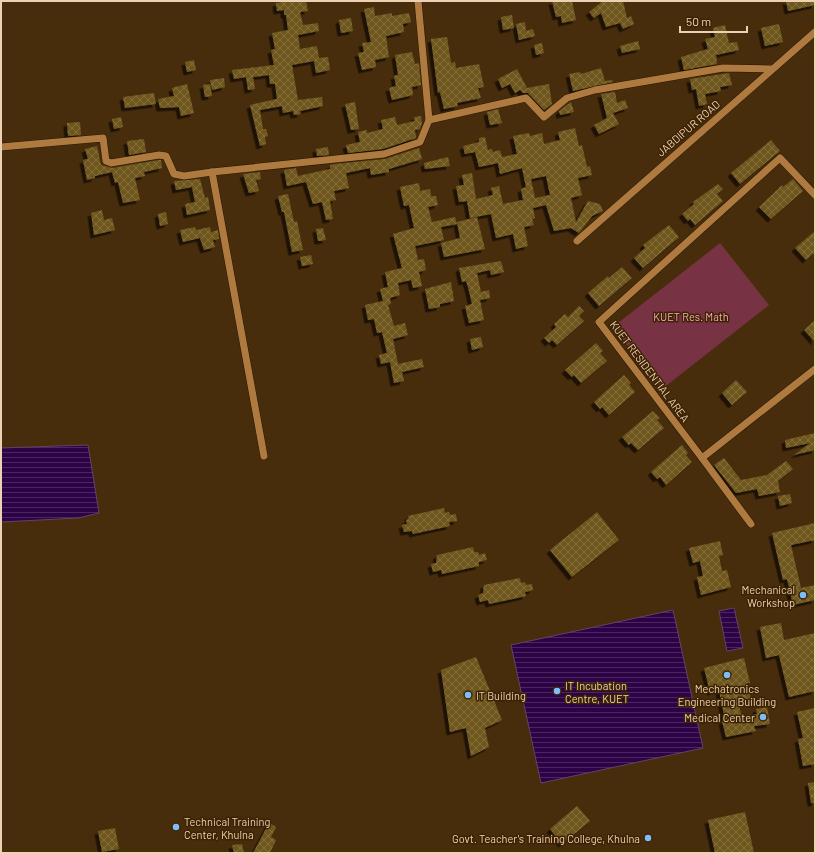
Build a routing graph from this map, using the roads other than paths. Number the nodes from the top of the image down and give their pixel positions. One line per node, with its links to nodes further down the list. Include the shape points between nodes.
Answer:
1 (418, 1): 4 (street)
2 (815, 32): 3 (street, JABDIPUR ROAD)
3 (772, 68): 4 (street, via 723,68 595,90 567,98 544,118 526,98); 8 (street, JABDIPUR ROAD)
4 (429, 120): 6 (street, via 420,142 384,154)
5 (1, 147): 6 (street, via 103,138 106,161 111,163 159,155 166,156 174,174 184,176)
6 (212, 172): 10 (street)
7 (815, 195): 11 (street, KUET RESIDENTIAL AREA, via 780,158 599,322)
8 (577, 240)
9 (815, 369): 11 (street)
10 (264, 456)
11 (702, 458): 12 (street)
12 (751, 524)

